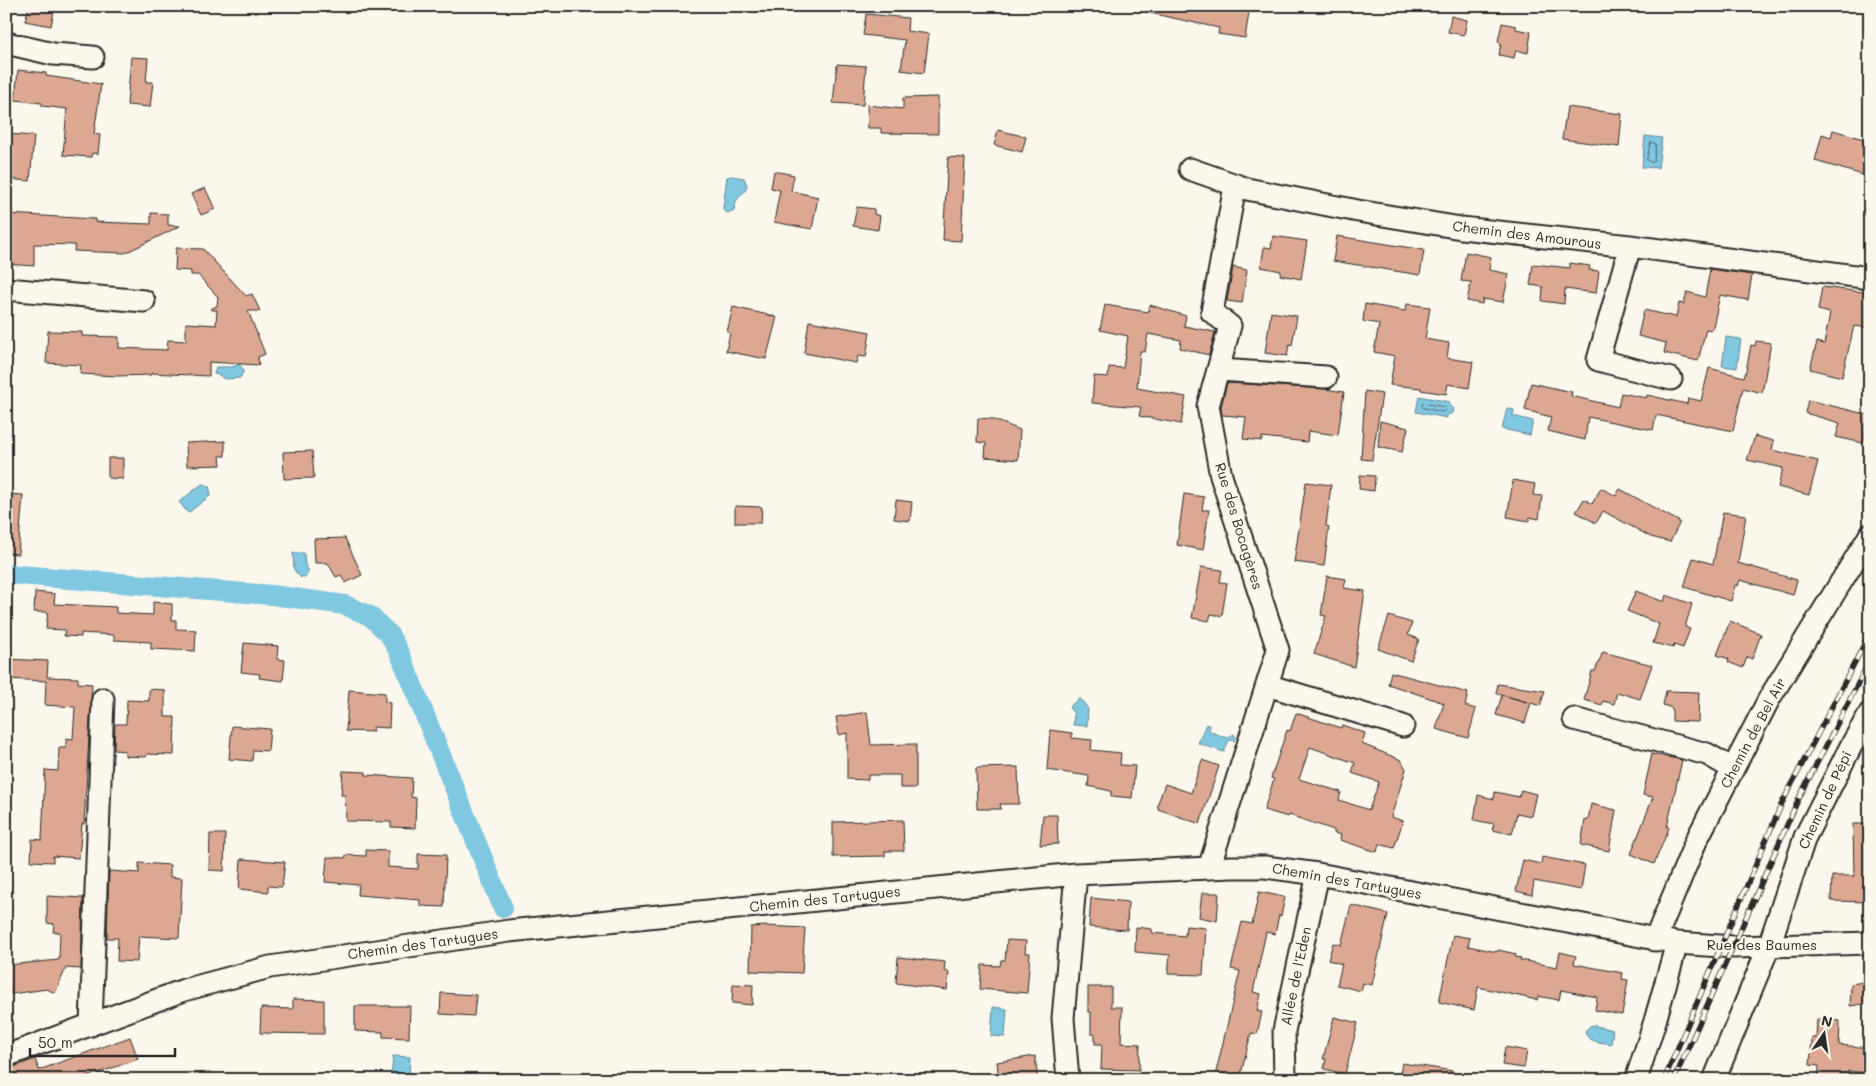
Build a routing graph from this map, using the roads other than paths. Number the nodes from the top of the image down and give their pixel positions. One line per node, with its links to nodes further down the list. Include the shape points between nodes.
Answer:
1 (6, 43): 2 (street, via 53,54)
2 (93, 57)
3 (1190, 169): 4 (street, Chemin des Amourous)
4 (1235, 186): 5 (street, Chemin des Amourous, via 1460,228); 9 (street, Rue des Bocagères, via 1212,312 1230,326)
5 (1630, 246): 6 (street, Chemin des Amourous); 11 (street, via 1598,360)
6 (1870, 278)
7 (6, 290): 8 (street)
8 (144, 301)
9 (1219, 370): 10 (street); 13 (street, Rue des Bocagères, via 1208,406 1221,476 1278,650)
10 (1326, 377)
11 (1671, 379)
12 (1870, 535): 18 (street, Chemin de Bel Air, via 1769,699)
13 (1268, 685): 17 (street); 19 (street, Rue des Bocagères)
14 (103, 699): 26 (street)
15 (1870, 713): 25 (street, Chemin de Pépi, via 1805,837)
16 (1574, 719): 18 (street, via 1707,754)
17 (1403, 726)
18 (1733, 769): 22 (street, Chemin de Bel Air, via 1696,841)
19 (1209, 868): 20 (street, Chemin des Tartugues); 21 (street, Chemin des Tartugues, via 1265,867)
20 (1076, 874): 26 (street, Chemin des Tartugues, via 509,931 280,965 184,990); 28 (street, via 1063,1018)
21 (1318, 874): 22 (street, Chemin des Tartugues); 29 (street, Allée de l'Eden, via 1284,1031)
22 (1655, 940): 23 (street, Rue des Baumes)
23 (1677, 943): 25 (street, Rue des Baumes); 30 (street)
24 (1870, 943): 25 (street, Rue des Baumes)
25 (1769, 946): 31 (street, Chemin de Pépi)
26 (91, 1025): 27 (street, Chemin des Tartugues)
27 (6, 1056)
28 (1068, 1080)
29 (1285, 1080)
30 (1636, 1080)
31 (1714, 1080)

